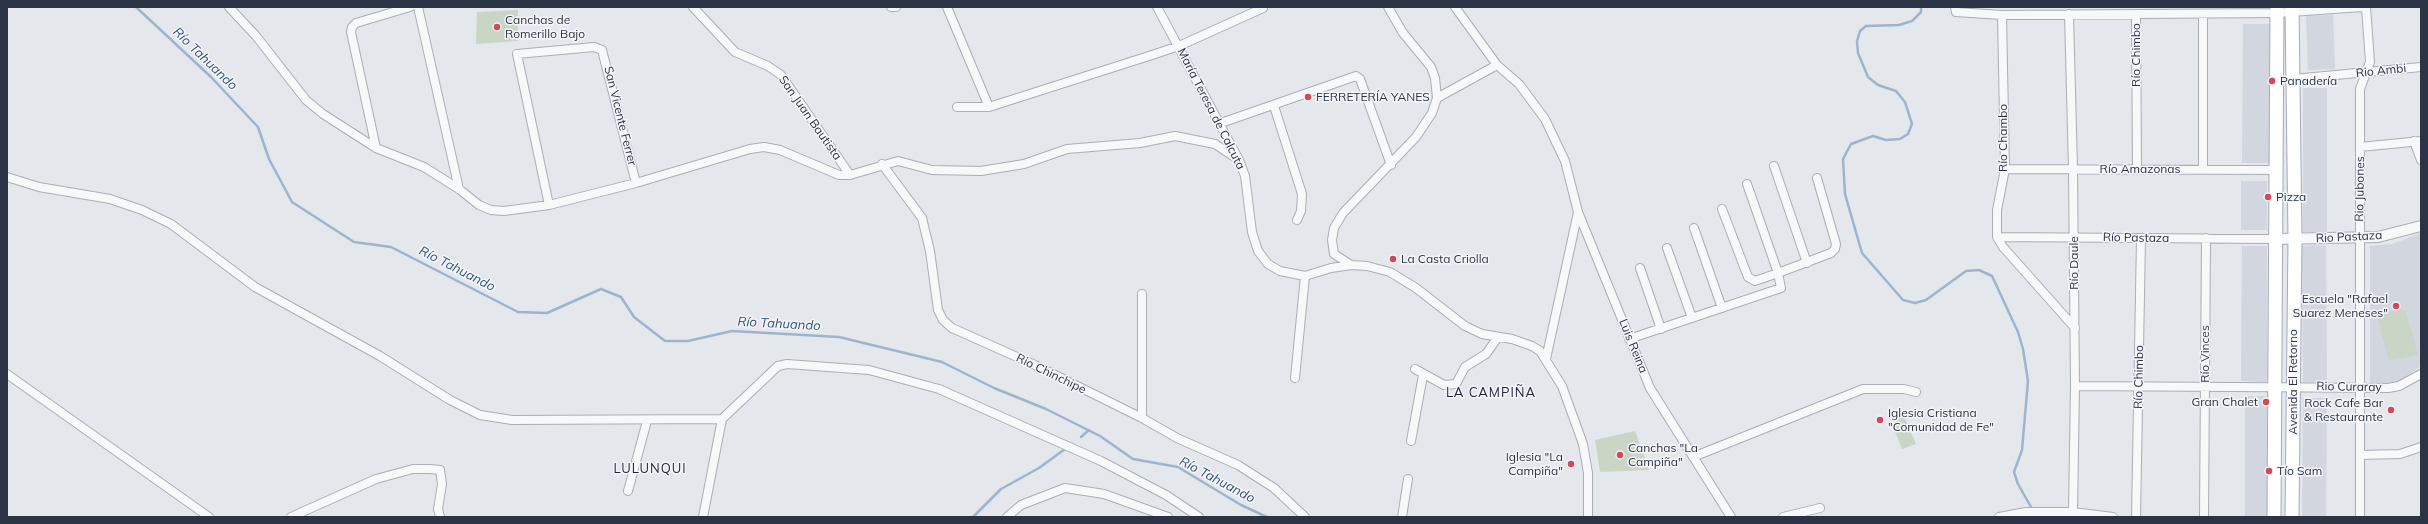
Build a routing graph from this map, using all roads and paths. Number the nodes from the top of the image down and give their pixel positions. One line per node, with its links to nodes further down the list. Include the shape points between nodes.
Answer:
1 (229, 7): 34 (street, via 256,36 306,100)
2 (410, 7): 34 (street, via 356,23 352,27)
3 (418, 7): 50 (street)
4 (693, 7): 45 (street, San Juan Bautista, via 735,52 768,66 781,75)
5 (891, 7): 6 (street)
6 (896, 7)
7 (947, 7): 30 (street)
8 (1157, 7): 22 (street, María Teresa de Calcuta)
9 (1388, 7): 27 (street, via 1403,33 1431,67)
10 (1455, 7): 23 (street, Luis Reina)
11 (2362, 7): 17 (street)
12 (2366, 7): 25 (street, Rio Jubones, via 2370,62)
13 (1263, 8): 22 (street)
14 (1956, 9): 21 (street)
15 (2112, 10): 18 (street); 19 (street)
16 (2277, 10): 17 (street); 20 (street); 44 (main road, Avenida El Retorno)
17 (2292, 10): 26 (main road, Avenida El Retorno)
18 (2069, 14): 21 (street); 41 (street, Río Daule)
19 (2136, 14): 20 (street); 42 (street, Río Chimbo)
20 (2203, 14): 43 (street)
21 (2002, 15): 40 (street, Río Chambo)
22 (1179, 46): 30 (street); 31 (street, María Teresa de Calcuta)
23 (1497, 65): 27 (street); 53 (street, Luis Reina, via 1519,84 1545,119 1565,161)
24 (2421, 67): 25 (street, Rio Ambi)
25 (2366, 74): 26 (street, Rio Ambi); 33 (street, Rio Jubones, via 2360,89)
26 (2293, 79): 63 (main road, Avenida El Retorno)
27 (1437, 98): 38 (street, via 1427,122)
28 (1274, 106): 31 (street); 38 (street, via 1356,76 1360,79); 54 (street, via 1302,194)
29 (957, 107): 30 (street)
30 (989, 107)
31 (1220, 123): 35 (street, María Teresa de Calcuta)
32 (2417, 141): 33 (street); 36 (street)
33 (2360, 147): 59 (street, Rio Jubones)
34 (376, 148): 50 (street, via 424,167)
35 (1239, 160): 37 (street, via 1215,144 1175,136 1140,143 1067,149 1024,164 981,171 932,170 898,161); 69 (street, María Teresa de Calcuta, via 1258,251 1268,264 1280,271)
36 (2421, 160)
37 (882, 164): 45 (street); 90 (street, Rio Chinchipe, via 914,205 927,230 938,310 943,320 952,328 1035,365)
38 (1391, 165): 66 (street, via 1343,213 1334,228 1334,254)
39 (1774, 166): 65 (street)
40 (2005, 169): 41 (street, Río Amazonas); 57 (street, Río Chambo, via 1997,210)
41 (2073, 169): 42 (street, Río Amazonas); 58 (street, Río Daule)
42 (2137, 169): 43 (street, Río Amazonas)
43 (2203, 169): 44 (street, Río Amazonas)
44 (2276, 170): 62 (main road, Avenida El Retorno)
45 (850, 175): 48 (street, via 839,175 780,150 764,147 714,158)
46 (7, 177): 92 (street, via 39,187 110,199 171,224 255,287 480,415 512,420)
47 (1817, 178): 65 (street, via 1836,244 1831,254)
48 (636, 183): 51 (street); 51 (street, San Vicente Ferrer, via 602,50 594,48 517,54)
49 (1747, 184): 68 (street)
50 (460, 189): 51 (street, via 479,205 491,210 504,211)
51 (549, 205)
52 (1722, 209): 68 (street, via 1748,277 1755,281)
53 (1578, 212): 76 (street, Luis Reina); 77 (street)
54 (1298, 220)
55 (2421, 226): 59 (street, Rio Pastaza, via 2378,237)
56 (1694, 228): 71 (street)
57 (1997, 237): 58 (street, Río Pastaza); 73 (street)
58 (2074, 237): 60 (street, Río Pastaza); 73 (street, Río Daule)
59 (2360, 237): 63 (street, Rio Pastaza); 88 (street, Rio Jubones)
60 (2141, 238): 61 (street, Río Pastaza); 84 (street, Río Chimbo)
61 (2206, 238): 62 (street, Río Pastaza); 85 (street, Río Vinces)
62 (2275, 239): 63 (street, Rio Pastaza); 86 (main road, Avenida El Retorno)
63 (2295, 239): 87 (main road, Avenida El Retorno)
64 (1667, 248): 72 (street)
65 (1807, 262): 68 (street)
66 (1351, 265): 69 (street, María Teresa de Calcuta); 75 (street, María Teresa de Calcuta, via 1390,272 1416,288 1465,326 1482,334)
67 (1640, 268): 74 (street)
68 (1778, 273): 71 (street, via 1781,288)
69 (1305, 276): 82 (street)
70 (1142, 294): 90 (street)
71 (1722, 308): 72 (street)
72 (1692, 318): 74 (street)
73 (2075, 328): 83 (street, Río Daule)
74 (1661, 329): 76 (street)
75 (1498, 337): 77 (street, María Teresa de Calcuta, via 1532,346); 81 (street, via 1486,354 1465,367 1456,384 1444,385)
76 (1629, 340): 96 (street, Luis Reina, via 1650,388)
77 (1546, 359): 110 (street, María Teresa de Calcuta, via 1562,386 1583,444 1588,473)
78 (1415, 369): 81 (street)
79 (7, 374): 101 (street)
80 (2421, 374): 88 (street, Rio Curaray, via 2399,386)
81 (1423, 375): 93 (street)
82 (1295, 378)
83 (2075, 386): 84 (street, Rio Curaray); 100 (street, Río Daule)
84 (2139, 386): 85 (street, Rio Curaray); 115 (street, Río Chimbo)
85 (2205, 386): 86 (street, Rio Curaray); 116 (street, Río Vinces)
86 (2273, 386): 87 (street, Rio Curaray); 117 (main road, Avenida El Retorno)
87 (2293, 386): 88 (street, Rio Curaray); 118 (main road, Avenida El Retorno)
88 (2360, 388): 95 (street, Rio Jubones)
89 (1916, 392): 96 (street, via 1904,388 1863,389)
90 (1142, 418): 108 (street, Rio Chinchipe, via 1177,438 1238,465 1274,488)
91 (722, 419): 92 (street); 104 (street); 107 (street, via 778,366 787,364 869,370 939,389 1166,495)
92 (646, 421): 98 (street)
93 (1411, 441)
94 (2421, 447): 95 (street, via 2400,454)
95 (2360, 455): 119 (street, Rio Jubones)
96 (1693, 457): 111 (street, Luis Reina)
97 (1408, 479): 109 (street)
98 (628, 491)
99 (1820, 508): 112 (street)
100 (2073, 512): 113 (street, via 2026,512); 114 (street)
101 (209, 517)
102 (291, 517): 103 (street, via 376,479 413,469 430,469 440,470)
103 (440, 517)
104 (703, 517)
105 (1007, 517): 106 (street, via 1021,505 1065,488 1104,494)
106 (1168, 517)
107 (1199, 517)
108 (1306, 517)
109 (1402, 517)
110 (1588, 517)
111 (1730, 517)
112 (1783, 517)
113 (1999, 517)
114 (2113, 517)
115 (2136, 517)
116 (2204, 517)
117 (2274, 517)
118 (2292, 517)
119 (2360, 517)

